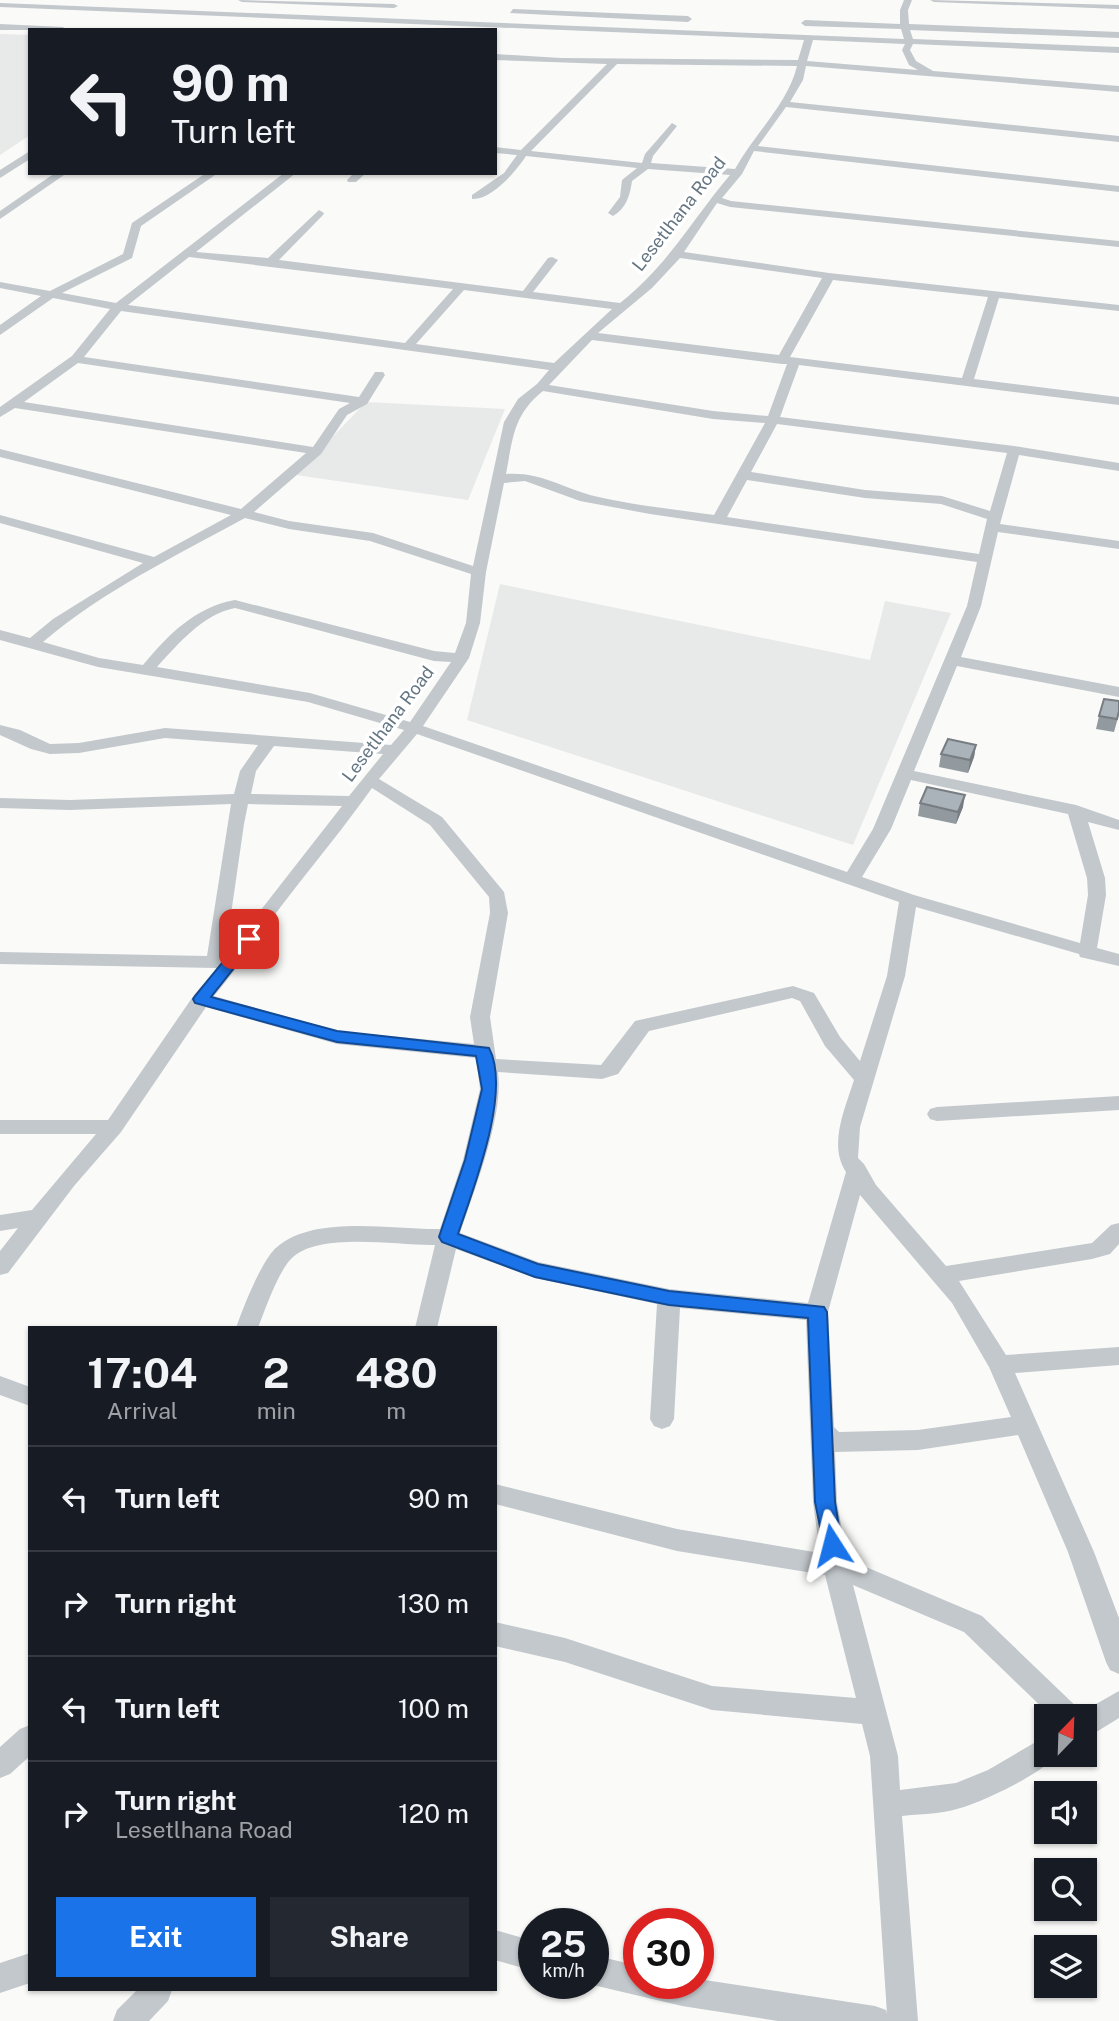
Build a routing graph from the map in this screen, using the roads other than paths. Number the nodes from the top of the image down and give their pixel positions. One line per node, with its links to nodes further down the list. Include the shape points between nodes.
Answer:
1 (242, 0): 5 (street)
2 (908, 0): 17 (street)
3 (934, 0): 8 (street)
4 (15, 3): 6 (street); 11 (street)
5 (309, 3): 7 (street); 12 (street)
6 (0, 5)
7 (394, 6)
8 (1119, 7)
9 (513, 11): 10 (street)
10 (598, 11): 13 (street); 23 (street)
11 (230, 14): 12 (street); 16 (street)
12 (301, 17): 14 (street)
13 (688, 19)
14 (420, 22): 15 (street); 20 (street)
15 (474, 24): 21 (street); 22 (street)
16 (209, 26)
17 (904, 26): 24 (street); 25 (street); 27 (street)
18 (0, 27): 19 (street)
19 (28, 28)
20 (415, 28)
21 (466, 28)
22 (564, 28): 23 (street); 26 (street)
23 (599, 29): 24 (street)
24 (806, 29): 27 (street); 33 (street, Lesetlhana Road)
25 (1119, 35)
26 (544, 37)
27 (910, 41): 29 (street); 34 (street, via 906,50 910,60)
28 (534, 47): 31 (street)
29 (1119, 50)
30 (497, 57): 31 (street)
31 (527, 59): 32 (street)
32 (616, 60): 33 (street); 41 (street)
33 (803, 63): 34 (street); 36 (street, Lesetlhana Road)
34 (934, 75): 35 (street)
35 (1119, 89)
36 (783, 104): 38 (street); 39 (street, Lesetlhana Road)
37 (672, 126): 43 (street, via 648,156)
38 (1119, 139)
39 (751, 148): 44 (street, Lesetlhana Road); 49 (street)
40 (497, 150): 41 (street)
41 (523, 153): 43 (street); 50 (street, via 509,175)
42 (28, 155): 45 (street)
43 (646, 166): 44 (street); 53 (street, via 627,180 625,197)
44 (738, 172): 51 (street, Lesetlhana Road)
45 (0, 175)
46 (59, 175): 54 (street)
47 (210, 175): 63 (street, via 136,225 128,256)
48 (288, 175): 56 (street)
49 (1119, 189)
50 (476, 197)
51 (715, 199): 55 (street); 57 (street, Lesetlhana Road)
52 (319, 213): 59 (street)
53 (612, 213)
54 (0, 216)
55 (1119, 244)
56 (187, 254): 59 (street); 66 (street)
57 (677, 254): 60 (street); 67 (street, Lesetlhana Road)
58 (552, 260): 64 (street)
59 (271, 262): 62 (street)
60 (829, 276): 65 (street); 73 (street)
61 (0, 285): 63 (street)
62 (462, 286): 64 (street); 71 (street)
63 (51, 294): 66 (street); 69 (street)
64 (526, 294): 67 (street)
65 (994, 295): 68 (street); 76 (street)
66 (118, 307): 71 (street); 72 (street)
67 (623, 307): 70 (street, Lesetlhana Road)
68 (1119, 308)
69 (0, 331)
70 (591, 336): 73 (street); 74 (street, Lesetlhana Road)
71 (409, 345): 74 (street)
72 (76, 359): 78 (street); 80 (street)
73 (788, 361): 76 (street); 82 (street)
74 (557, 367): 77 (street, Lesetlhana Road)
75 (379, 375): 78 (street)
76 (967, 382): 79 (street)
77 (541, 387): 82 (street); 88 (street, Lesetlhana Road, via 522,402 510,422)
78 (363, 401): 84 (street, via 343,412)
79 (1119, 401)
80 (13, 404): 81 (street); 84 (street)
81 (0, 413)
82 (773, 420): 83 (street); 87 (street)
83 (1014, 450): 86 (street); 92 (street)
84 (316, 451): 89 (street)
85 (0, 453): 89 (street)
86 (1119, 467)
87 (743, 475): 91 (street); 92 (street, via 865,494 942,500)
88 (498, 479): 91 (street, via 525,477 584,498); 96 (street, Lesetlhana Road)
89 (245, 513): 95 (street); 96 (street, via 373,537)
90 (0, 519): 95 (street)
91 (719, 519): 94 (street)
92 (993, 522): 93 (street); 94 (street)
93 (1119, 545)
94 (985, 559): 100 (street, via 974,606)
95 (157, 562): 98 (street, via 84,604)
96 (479, 572): 99 (street, Lesetlhana Road, via 473,623)
97 (0, 635): 98 (street)
98 (31, 645): 101 (street)
99 (460, 658): 101 (street, via 434,656 235,604 220,606 195,624 168,645); 103 (street, Lesetlhana Road)
100 (952, 660): 102 (street); 107 (street)
101 (146, 671): 103 (street, via 310,698)
102 (1119, 692)
103 (414, 728): 106 (street, Lesetlhana Road); 114 (street)
104 (1, 734): 105 (street, via 22,735 46,749 165,733)
105 (269, 741): 106 (street); 109 (street, via 248,771)
106 (393, 750): 108 (street, Lesetlhana Road)
107 (905, 774): 112 (street); 114 (street, via 882,829)
108 (369, 780): 110 (street, Lesetlhana Road); 121 (street, via 436,821 498,897 481,1017)
109 (242, 799): 110 (street); 111 (street); 119 (street, via 235,824)
110 (354, 802): 119 (street, Lesetlhana Road)
111 (0, 803)
112 (1076, 810): 113 (street); 116 (street, via 1096,878)
113 (1119, 825)
114 (852, 878): 115 (street)
115 (908, 899): 116 (street); 122 (street, via 896,976)
116 (1087, 953): 118 (street)
117 (0, 958): 119 (street)
118 (1119, 960)
119 (224, 962): 120 (street, Lesetlhana Road)
120 (201, 999): 121 (street, via 337,1037); 126 (street, Lesetlhana Road)
121 (485, 1058): 122 (street, via 602,1072 611,1069 642,1026 793,992 807,997 832,1041); 131 (street, via 490,1089 474,1160)
122 (865, 1080): 127 (street, via 850,1127 848,1159)
123 (1119, 1103): 124 (street)
124 (937, 1114)
125 (0, 1127): 126 (street)
126 (114, 1127): 128 (street, Lesetlhana Road)
127 (857, 1169): 133 (street, via 868,1190); 135 (street)
128 (40, 1217): 129 (street); 132 (street, Lesetlhana Road)
129 (0, 1223)
130 (1119, 1231): 133 (street, via 1102,1248 1092,1251)
131 (448, 1237): 134 (street, via 535,1270); 136 (street, via 369,1233 309,1239 283,1253); 137 (street)
132 (0, 1267)
133 (943, 1275): 139 (street)
134 (669, 1298): 135 (street); 142 (street)
135 (817, 1312): 144 (street)
136 (248, 1326)
137 (426, 1326)
138 (1119, 1356): 139 (street)
139 (1000, 1365): 143 (street)
140 (0, 1385): 141 (street)
141 (28, 1396)
142 (662, 1419)
143 (1026, 1424): 144 (street, via 918,1440 834,1442); 148 (street, via 1085,1563)
144 (822, 1431): 146 (street, via 825,1502)
145 (497, 1495): 146 (street, via 677,1540)
146 (835, 1566): 150 (street, via 973,1624); 151 (street)
147 (497, 1634): 151 (street, via 565,1650 712,1698)
148 (1119, 1662)
149 (1119, 1703): 152 (street)
150 (1057, 1704)
151 (872, 1712): 156 (street, via 884,1756)
152 (1097, 1718)
153 (28, 1740): 155 (street)
154 (1034, 1756): 156 (street, via 998,1779 957,1796)
155 (0, 1765)
156 (887, 1805): 165 (street)
157 (497, 1946): 158 (street)
158 (518, 1951)
159 (28, 1969): 160 (street)
160 (0, 1978)
161 (157, 1991): 163 (street)
162 (714, 1996): 164 (street)
163 (128, 2021)
164 (875, 2021)
165 (903, 2021)

